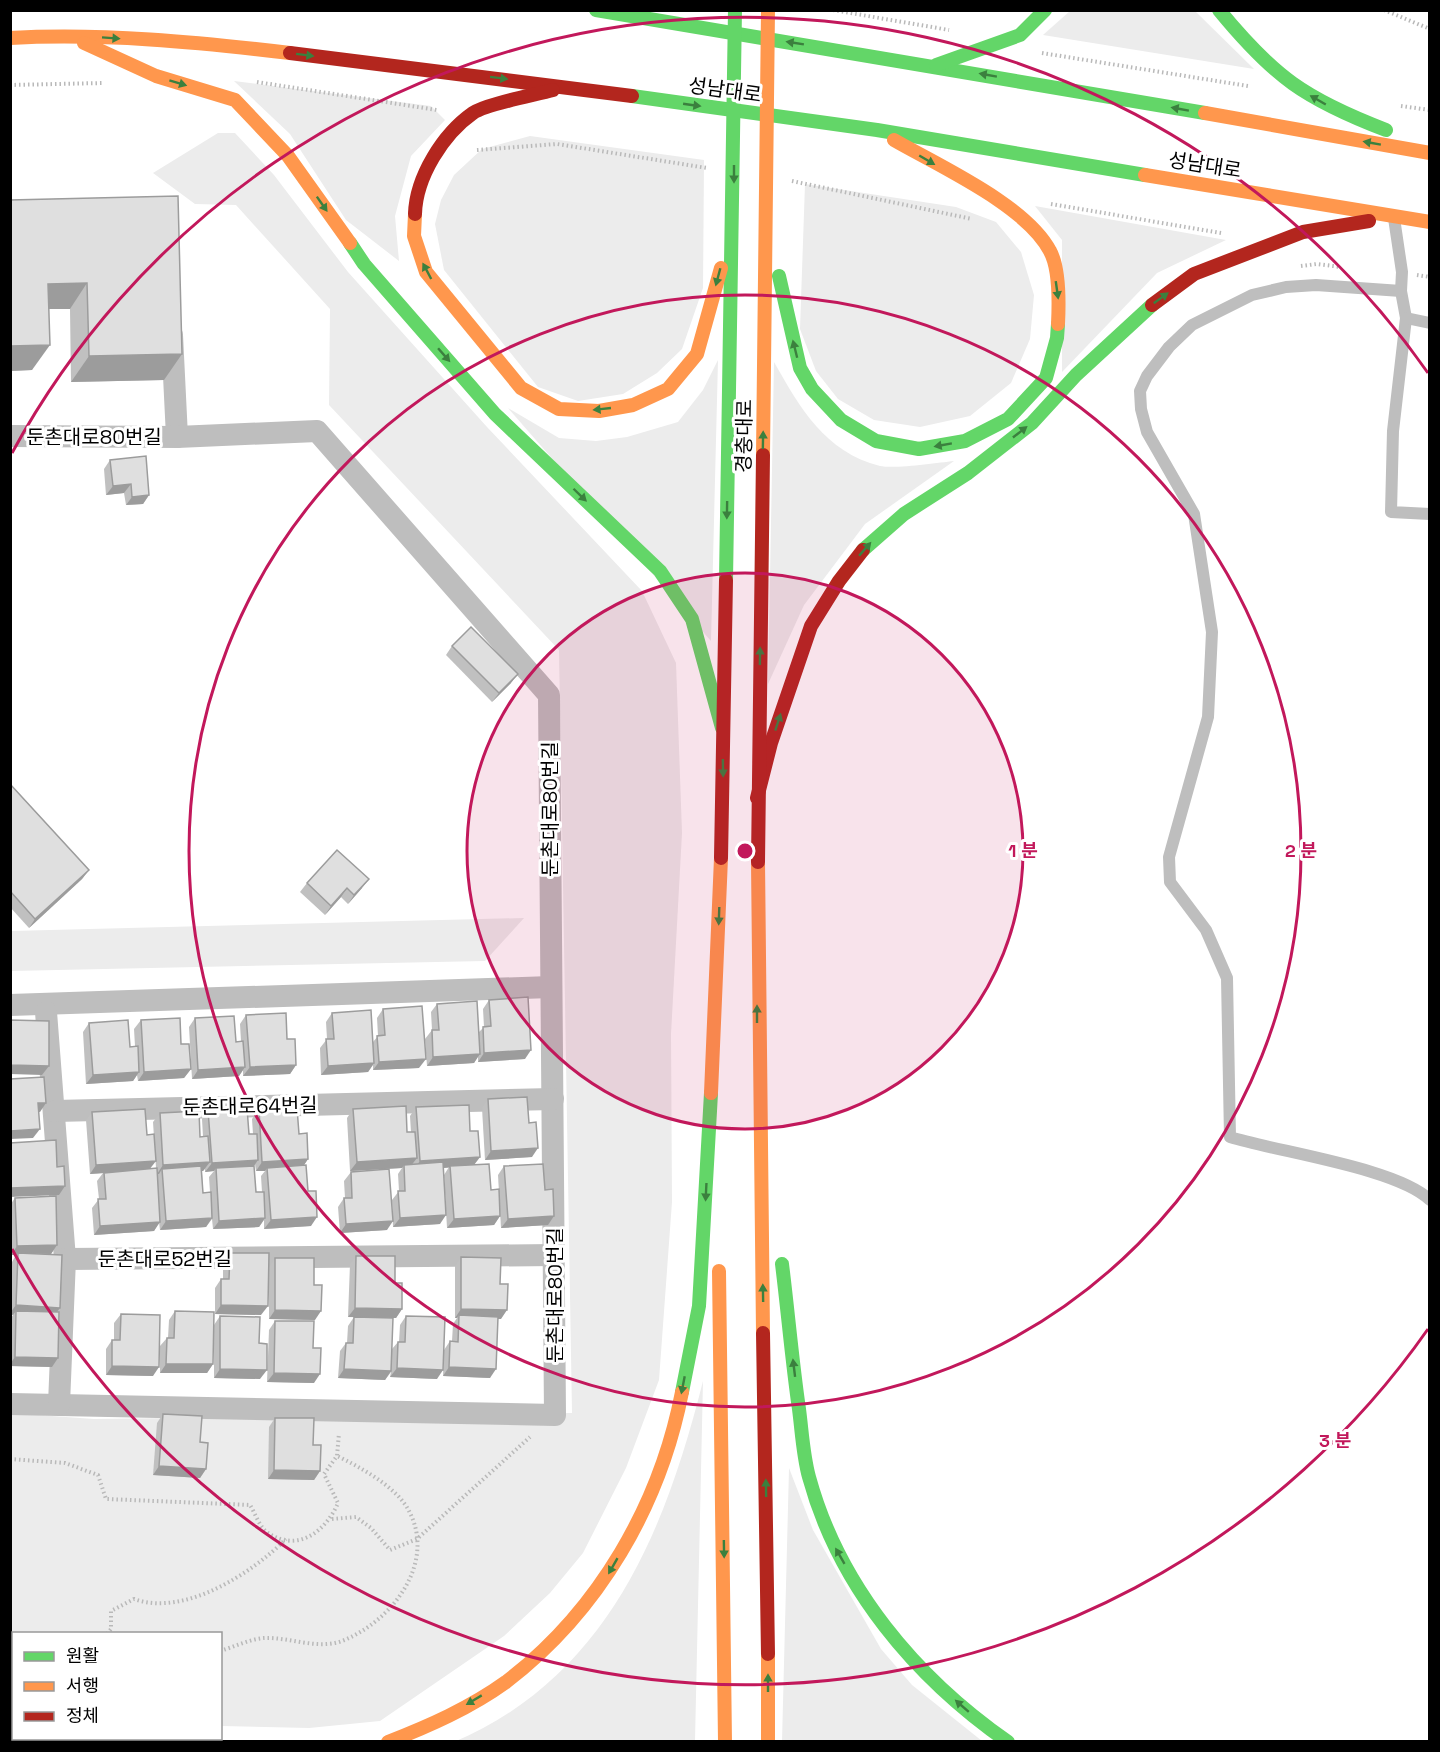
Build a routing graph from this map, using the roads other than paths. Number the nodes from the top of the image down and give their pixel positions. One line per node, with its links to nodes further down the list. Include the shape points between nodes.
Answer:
1 (596, 10): 8 (main road, one-way to 1)
2 (735, 10): 15 (main road, 경충대로, one-way to 15)
3 (768, 10): 13 (main road, 경충대로)
4 (1045, 10): 8 (main road, via 1020,35)
5 (1219, 10): 11 (main road, one-way to 5, via 1341,113 1293,86 1244,40)
6 (66, 35): 7 (main road, 성남대로); 9 (main road, 성남대로, one-way to 9, via 225,45); 24 (main road, one-way to 24, via 156,76 235,100 280,148 364,264 495,414 660,571 692,619)
7 (10, 38)
8 (936, 66): 12 (main road, one-way to 8)
9 (564, 86): 10 (main road, 성남대로, one-way to 10); 15 (main road, one-way to 9, via 697,354 668,389 633,405 598,411 559,409 521,388 426,273 414,236 415,203 423,173 440,147 474,112)
10 (876, 130): 13 (main road, one-way to 13, via 1027,221 1051,252 1059,296 1057,338 1046,378 1008,419 965,441 919,449 876,441 841,420 812,389 800,368); 14 (main road, 성남대로)
11 (1430, 147)
12 (1430, 153)
13 (767, 216): 25 (main road, 경충대로, one-way to 13)
14 (1394, 216): 16 (main road, 성남대로); 17 (lane); 25 (main road, one-way to 14, via 771,743 811,626 867,545 1032,423 1076,375 1149,307 1194,274 1303,232)
15 (734, 220): 24 (main road, 경충대로, one-way to 24)
16 (1430, 222)
17 (1401, 291): 18 (lane); 33 (lane, via 1316,285 1252,295 1192,325 1169,347 1140,391 1147,432 1194,514 1212,632 1208,717 1169,857 1170,882 1206,930 1227,978 1230,1137 1394,1178)
18 (1406, 318): 20 (lane); 23 (lane, via 1393,431 1391,512)
19 (171, 319): 22 (street, 둔촌대로80번길)
20 (1430, 323)
21 (10, 436): 22 (street, 둔촌대로80번길)
22 (177, 437): 26 (street, 둔촌대로80번길, via 317,431 549,695)
23 (1430, 514)
24 (722, 728): 29 (main road, 경충대로, one-way to 29)
25 (758, 798): 30 (main road, 경충대로, one-way to 25)
26 (551, 987): 28 (street); 31 (street, 둔촌대로80번길)
27 (10, 1005): 28 (street)
28 (45, 1005): 32 (street)
29 (716, 1029): 34 (main road); 42 (main road, one-way to 42, via 699,1306 677,1418 646,1508 607,1576 556,1637 505,1682 438,1722)
30 (757, 1050): 35 (main road); 44 (main road, one-way to 30, via 765,1342)
31 (552, 1099): 32 (street, 둔촌대로64번길); 37 (street, 둔촌대로80번길)
32 (55, 1111): 39 (street)
33 (1430, 1200)
34 (718, 1209)
35 (776, 1211)
36 (780, 1246): 45 (main road, one-way to 36, via 923,1672 878,1617 836,1551 809,1477)
37 (555, 1255): 39 (street, 둔촌대로52번길); 41 (street, 둔촌대로80번길, via 555,1415)
38 (719, 1257): 43 (main road, one-way to 43)
39 (65, 1259): 41 (street)
40 (10, 1404): 41 (street)
41 (59, 1404)
42 (388, 1742)
43 (725, 1742)
44 (768, 1742)
45 (1008, 1742)

